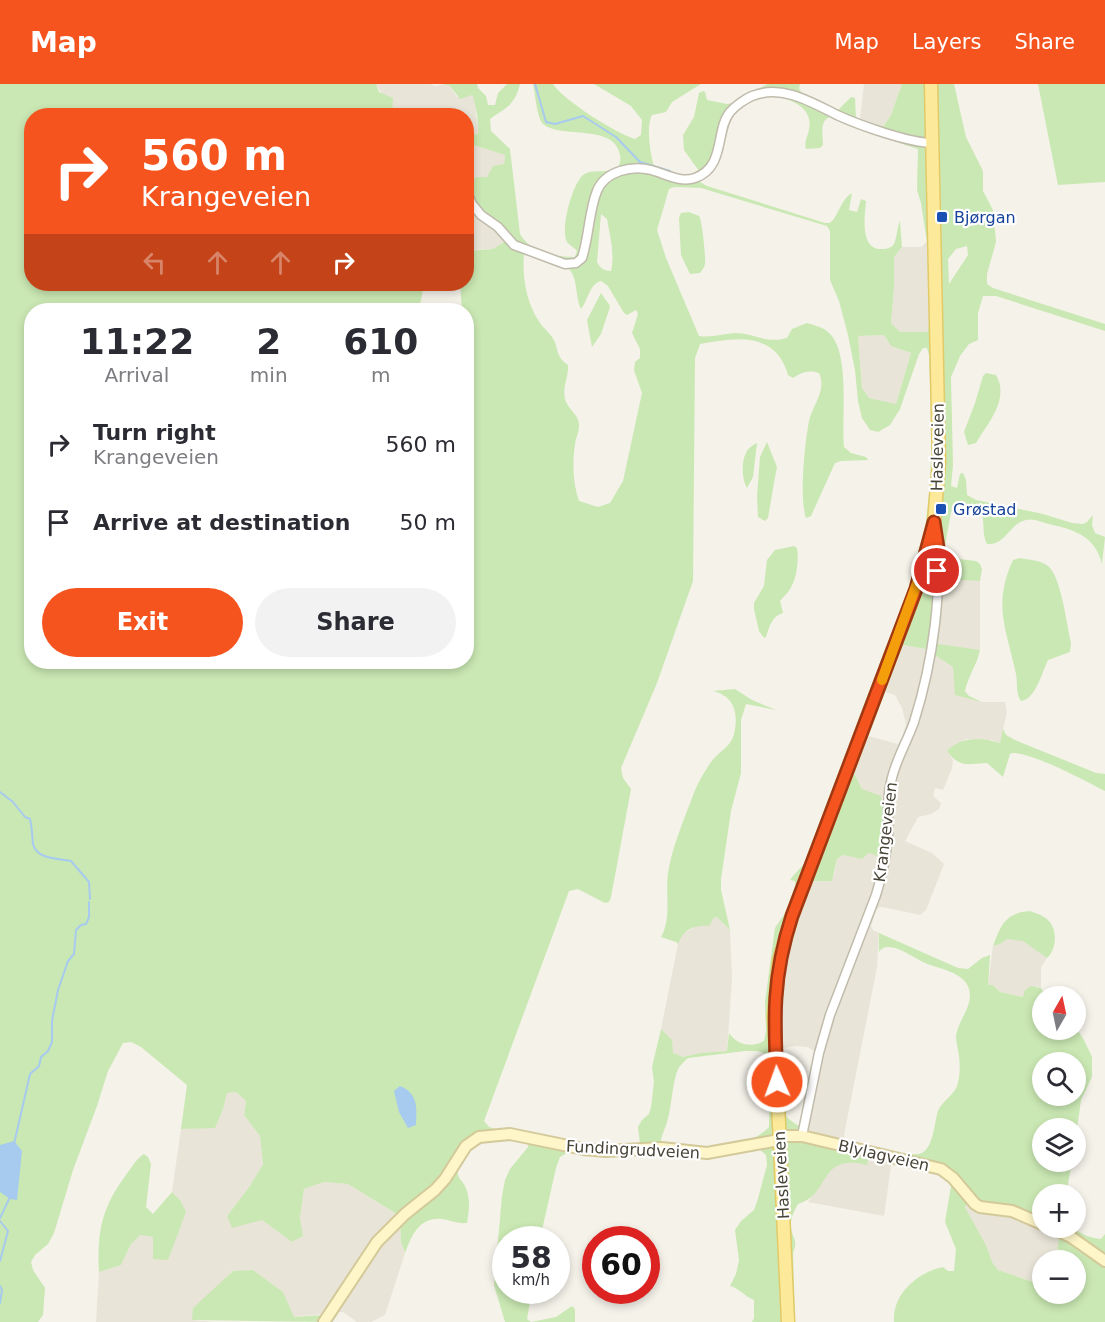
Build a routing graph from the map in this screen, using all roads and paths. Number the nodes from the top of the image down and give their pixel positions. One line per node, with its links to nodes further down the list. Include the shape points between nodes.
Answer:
1 (931, 84): 2 (main road, Hasleveien)
2 (933, 143): 3 (street, via 909,140 850,120 797,95 767,91 753,95 730,112 717,155 698,177 682,179 632,169 621,170 606,179 596,193 580,261 566,264 514,245); 4 (main road, Hasleveien, via 939,428)
3 (474, 206)
4 (934, 522): 5 (street, Krangeveien, via 938,548 937,602 924,682 891,780 881,877 830,1015); 6 (main road, Hasleveien, via 916,589 782,948 774,1015)
5 (802, 1136): 6 (street, Blylagveien); 7 (street, Blylagveien, via 940,1169 980,1207 1012,1210)
6 (779, 1138): 10 (street, Fundingrudveien, via 707,1153 661,1148 583,1149 510,1134 479,1137 466,1146 435,1190 377,1242); 11 (main road, Hasleveien)
7 (1032, 1219)
8 (1073, 1238): 9 (street)
9 (1105, 1261)
10 (324, 1322)
11 (788, 1322)

